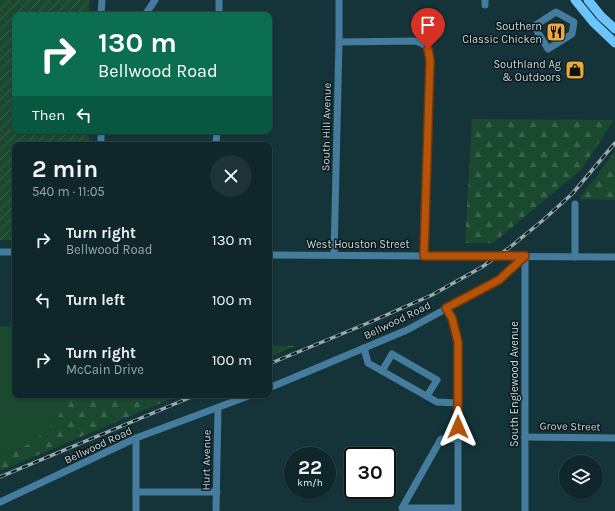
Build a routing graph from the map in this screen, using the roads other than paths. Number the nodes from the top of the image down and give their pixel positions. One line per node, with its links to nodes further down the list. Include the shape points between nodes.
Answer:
1 (102, 0): 7 (street)
2 (156, 0): 8 (street)
3 (219, 0): 9 (street)
4 (338, 0): 12 (street, South Hill Avenue)
5 (575, 0): 13 (main road)
6 (588, 0): 11 (main road)
7 (102, 12)
8 (147, 12)
9 (219, 12)
10 (574, 22): 10 (street, via 556,12 534,26 548,49 572,34)
11 (615, 29)
12 (339, 42): 18 (street, South Hill Avenue); 19 (street, via 415,41 424,44 428,49 430,60)
13 (615, 43)
14 (575, 204): 21 (street)
15 (0, 252): 16 (street)
16 (12, 252)
17 (272, 255): 18 (street, West Houston Street)
18 (334, 255): 19 (street, West Houston Street)
19 (424, 256): 20 (street, West Houston Street)
20 (525, 256): 21 (street, West Houston Street); 23 (street, Bellwood Road, via 499,280); 31 (street, South Englewood Avenue)
21 (574, 257): 22 (street, West Houston Street)
22 (615, 257)
23 (446, 308): 24 (street, Bellwood Road, via 407,330); 29 (street, via 452,318 458,342)
24 (364, 348): 25 (street, via 368,363); 26 (street, Bellwood Road)
25 (382, 371): 27 (street); 27 (street, via 392,354 437,380)
26 (272, 387)
27 (427, 396): 29 (street, via 437,402)
28 (243, 398): 30 (street, Bellwood Road)
29 (458, 403): 34 (street)
30 (218, 408): 32 (street, Bellwood Road); 36 (street, Hurt Avenue)
31 (525, 437): 33 (street, Grove Street); 41 (street, South Englewood Avenue)
32 (136, 438): 35 (street); 37 (street, Bellwood Road)
33 (615, 438)
34 (458, 439): 38 (street); 38 (street, via 441,439 402,508)
35 (136, 492): 36 (street); 39 (street)
36 (217, 492): 40 (street, Hurt Avenue)
37 (0, 502)
38 (458, 510)
39 (136, 511)
40 (216, 511)
41 (524, 511)

